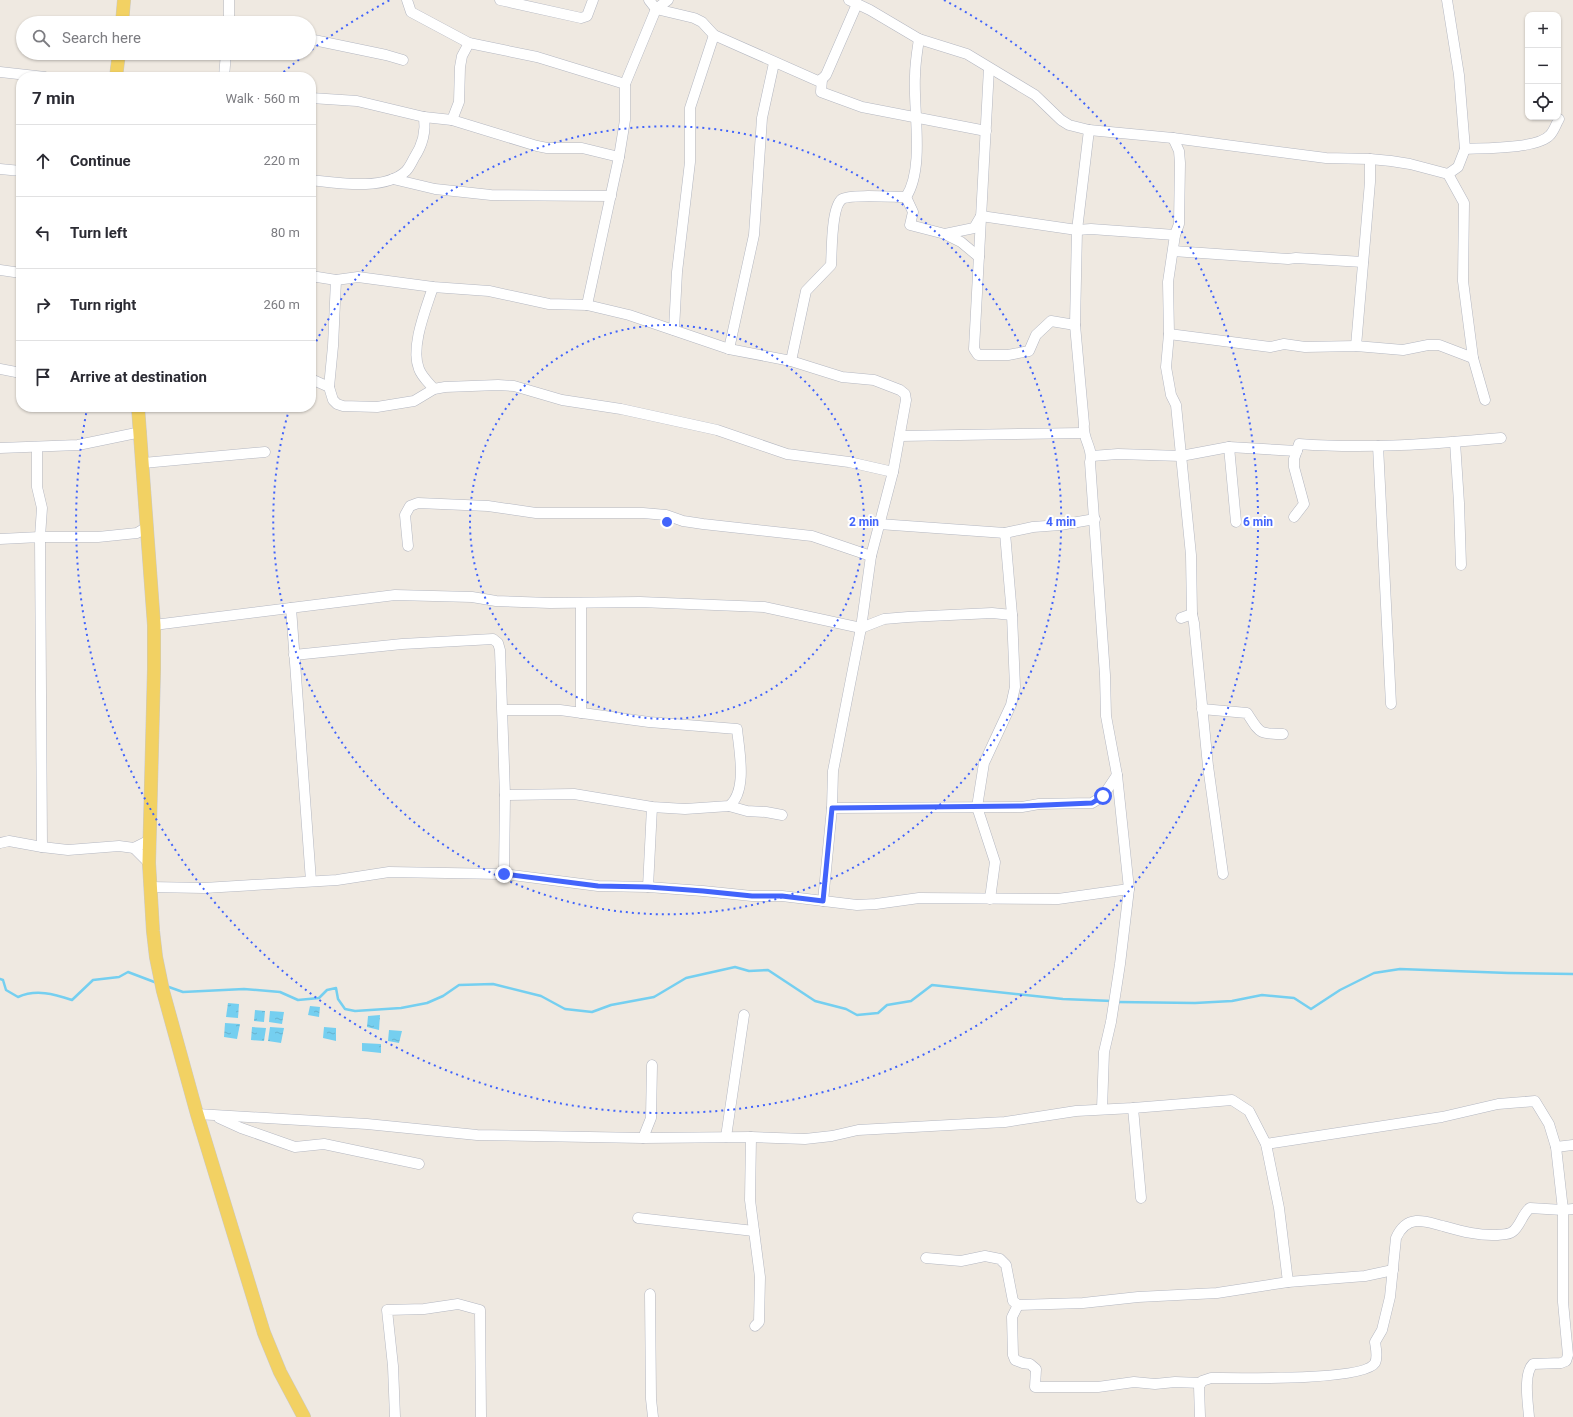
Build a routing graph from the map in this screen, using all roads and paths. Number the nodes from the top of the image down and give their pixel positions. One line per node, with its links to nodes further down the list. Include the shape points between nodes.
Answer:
1 (124, 0): 11 (main road)
2 (229, 0): 12 (street)
3 (407, 0): 16 (street, via 411,12)
4 (500, 0): 5 (street, via 581,18 587,16)
5 (593, 0)
6 (649, 0): 10 (street)
7 (668, 0): 10 (street)
8 (1447, 0): 36 (street, via 1459,75)
9 (853, 2): 14 (street); 26 (street, via 826,75)
10 (656, 8): 13 (street, via 694,18 702,22); 27 (street)
11 (123, 16)
12 (229, 16)
13 (714, 35): 20 (street); 60 (street, via 690,108 690,162 677,272)
14 (919, 39): 21 (street, via 967,54); 30 (street, via 915,76)
15 (316, 40): 19 (street)
16 (469, 43): 27 (street, via 537,57); 31 (street, via 462,56 458,102)
17 (118, 60): 23 (main road)
18 (225, 60): 24 (street)
19 (403, 60)
20 (774, 63): 26 (street, via 818,81); 63 (street, via 762,118 754,235)
21 (989, 68): 33 (street, via 1035,95 1069,125); 34 (street)
22 (0, 72): 25 (street)
23 (117, 72)
24 (224, 72)
25 (16, 74)
26 (822, 79): 30 (street, via 821,92 862,107)
27 (625, 84): 37 (street, via 625,120)
28 (316, 98): 29 (street, via 357,101)
29 (424, 117): 31 (street); 42 (street, via 426,128 418,152 406,171)
30 (917, 117): 34 (street); 45 (street, via 916,161)
31 (452, 120): 37 (street, via 537,146 582,148)
32 (1558, 120): 36 (street, via 1550,136 1536,143)
33 (1090, 130): 35 (street); 47 (street)
34 (986, 131): 46 (street)
35 (1173, 138): 38 (street, via 1326,158); 49 (street, via 1180,162 1179,224)
36 (1465, 149): 41 (street, via 1458,167)
37 (619, 156): 44 (street)
38 (1370, 159): 41 (street, via 1410,164); 52 (street)
39 (0, 169): 40 (street)
40 (16, 171)
41 (1448, 174): 64 (street, via 1464,203 1463,281)
42 (393, 179): 43 (street, via 376,184); 44 (street, via 435,189 491,195)
43 (316, 180)
44 (611, 196): 58 (street)
45 (906, 197): 48 (street, via 913,212 910,225); 65 (street, via 852,196 838,203 831,265 806,291)
46 (981, 216): 47 (street); 48 (street, via 974,228); 51 (street)
47 (1077, 230): 49 (street); 59 (street)
48 (945, 234): 51 (street, via 961,242)
49 (1176, 235): 50 (street)
50 (1173, 251): 52 (street); 61 (street, via 1168,282)
51 (979, 257): 59 (street, via 974,348 978,354 1008,355 1029,352 1036,336 1051,321)
52 (1364, 262): 62 (street)
53 (0, 270): 54 (street)
54 (16, 272)
55 (316, 277): 56 (street)
56 (336, 280): 57 (street, via 358,277); 69 (street)
57 (433, 287): 58 (street, via 489,290 549,304); 70 (street, via 416,346 418,368)
58 (587, 305): 60 (street)
59 (1075, 326): 74 (street)
60 (674, 330): 63 (street)
61 (1169, 334): 62 (street, via 1270,347 1284,344 1305,347); 85 (street, via 1166,367 1171,395 1176,404)
62 (1356, 346): 64 (street, via 1403,350 1439,345)
63 (730, 349): 65 (street)
64 (1473, 358): 71 (street)
65 (791, 361): 75 (street, via 842,378 874,380 900,390 905,394 906,400)
66 (0, 368): 67 (street)
67 (16, 372)
68 (316, 381): 69 (street)
69 (329, 387): 70 (street, via 337,404 378,407 414,401)
70 (434, 389): 87 (street, via 514,386 562,400 621,409 717,430 787,454 849,462)
71 (1485, 400)
72 (139, 412): 73 (main road)
73 (141, 432): 79 (street, via 78,445); 86 (main road)
74 (1083, 433): 75 (street); 84 (street)
75 (900, 436): 87 (street)
76 (1501, 438): 77 (street)
77 (1455, 442): 78 (street); 98 (street, via 1460,503)
78 (1378, 446): 82 (street, via 1300,444); 107 (street)
79 (37, 447): 81 (street); 94 (street, via 37,487 42,508)
80 (1229, 447): 82 (street); 85 (street); 90 (street)
81 (0, 448)
82 (1297, 451): 88 (street, via 1294,467 1304,504)
83 (265, 452): 86 (street)
84 (1092, 456): 85 (street); 89 (street, via 1090,462)
85 (1181, 456): 101 (street, via 1191,555)
86 (143, 464): 92 (main road)
87 (893, 472): 91 (street)
88 (1294, 517)
89 (1095, 519): 93 (street); 112 (street, via 1106,716)
90 (1236, 522)
91 (879, 524): 93 (street); 97 (street)
92 (147, 527): 94 (street, via 137,533 98,537); 104 (main road)
93 (1005, 533): 102 (street)
94 (40, 537): 95 (street); 121 (street)
95 (0, 539)
96 (408, 546): 97 (street, via 405,515 410,506 418,503 488,506 536,513 666,515 703,524 812,536)
97 (871, 556): 105 (street)
98 (1461, 565)
99 (581, 602): 100 (street, via 496,601 395,595); 105 (street, via 764,607); 110 (street)
100 (291, 608): 104 (street); 106 (street)
101 (1192, 614): 103 (street); 108 (street)
102 (1012, 615): 105 (street, via 992,613 884,619); 116 (street, via 1015,687 1011,705 984,763)
103 (1181, 618)
104 (154, 625): 119 (main road)
105 (861, 628): 117 (street, via 833,771)
106 (294, 655): 109 (street, via 402,644 493,639 498,643 500,650); 126 (street)
107 (1390, 704)
108 (1202, 709): 111 (street, via 1248,713 1259,732); 125 (street)
109 (502, 710): 110 (street, via 560,710); 113 (street)
110 (581, 714): 114 (street, via 737,729 741,762 739,792)
111 (1283, 734)
112 (1117, 775): 116 (street, via 1103,796 1092,803); 129 (street)
113 (505, 795): 115 (street, via 574,794); 124 (street)
114 (730, 806): 115 (street, via 685,809); 118 (street, via 747,811)
115 (652, 807): 128 (street)
116 (977, 807): 117 (street); 130 (street, via 995,862)
117 (832, 808): 131 (street)
118 (782, 815)
119 (150, 840): 122 (street); 123 (main road)
120 (0, 843): 121 (street, via 9,841)
121 (42, 847): 122 (street, via 68,850 112,846)
122 (134, 848): 123 (street)
123 (149, 864): 127 (main road)
124 (504, 874): 126 (street, via 389,872); 128 (street, via 598,886)
125 (1224, 874)
126 (311, 881): 127 (street, via 204,888)
127 (150, 887): 136 (main road, via 153,931 163,990)
128 (648, 887): 131 (street)
129 (1129, 889): 130 (street, via 1058,899); 135 (street, via 1120,964 1104,1052)
130 (990, 899): 131 (street, via 919,898 857,905)
131 (823, 901)
132 (744, 1015): 138 (street)
133 (652, 1065): 140 (street, via 651,1118)
134 (1134, 1108): 135 (street); 141 (street, via 1232,1100 1249,1111); 145 (street)
135 (1102, 1109): 139 (street, via 1005,1122 858,1130 805,1139)
136 (197, 1114): 137 (street); 156 (main road, via 266,1340)
137 (212, 1115): 140 (street, via 367,1124 477,1134); 144 (street, via 295,1147 324,1144)
138 (726, 1137): 139 (street); 140 (street)
139 (750, 1137): 148 (street, via 750,1200)
140 (643, 1138)
141 (1266, 1144): 143 (street, via 1442,1117 1498,1104 1535,1101 1549,1124); 151 (street, via 1279,1208)
142 (1573, 1146): 143 (street)
143 (1556, 1147): 146 (street)
144 (419, 1164)
145 (1141, 1198)
146 (1568, 1209): 150 (street, via 1530,1208 1513,1232 1506,1234 1482,1236 1424,1221 1406,1224 1396,1238); 161 (street, via 1563,1302 1568,1355 1566,1361 1561,1363 1533,1364 1529,1368)
147 (638, 1218): 148 (street)
148 (754, 1231): 154 (street, via 760,1277 758,1322)
149 (926, 1258): 153 (street, via 961,1260 985,1256 1000,1259 1006,1265 1013,1301)
150 (1393, 1270): 151 (street, via 1365,1276); 155 (street, via 1382,1330 1375,1342 1377,1354 1374,1364 1367,1369 1331,1376 1211,1378)
151 (1288, 1282): 153 (street, via 1217,1293)
152 (650, 1294): 159 (street)
153 (1018, 1305): 155 (street, via 1012,1317 1013,1355 1015,1360 1030,1364 1036,1369 1034,1388 1098,1387 1134,1382)
154 (755, 1326)
155 (1202, 1383): 160 (street, via 1199,1386)
156 (304, 1417)
157 (395, 1417): 158 (street, via 387,1310 424,1309 458,1304 480,1310)
158 (481, 1417)
159 (653, 1417)
160 (1200, 1417)
161 (1529, 1417)

